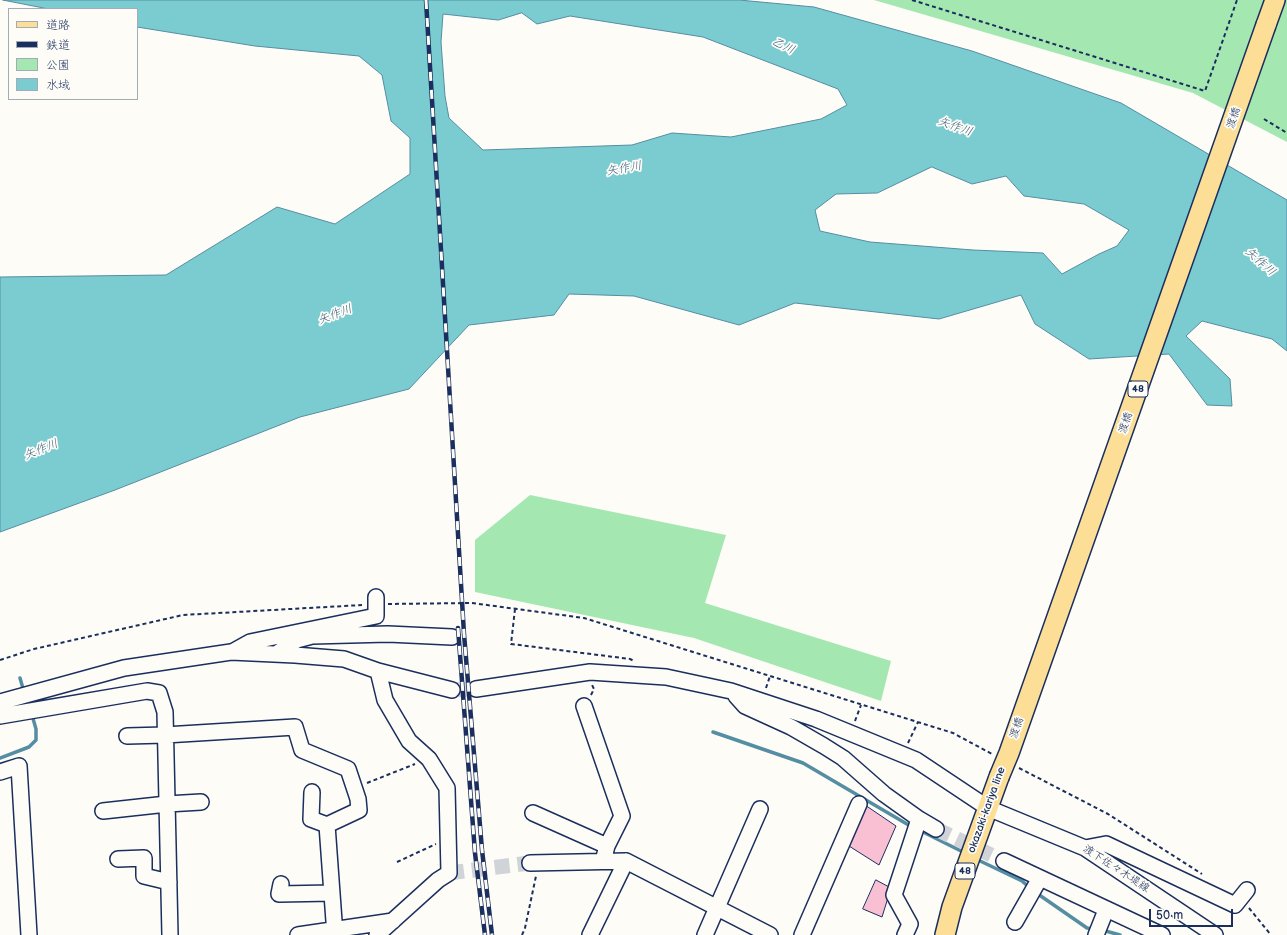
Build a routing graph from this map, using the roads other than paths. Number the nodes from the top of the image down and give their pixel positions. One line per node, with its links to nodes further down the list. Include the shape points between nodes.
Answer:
1 (1275, 0): 15 (main road, 渡橋 / 48, bridge)
2 (376, 601): 4 (street, via 376,616 250,642)
3 (452, 637): 5 (street, via 388,634 312,636 297,640)
4 (231, 652): 5 (street); 10 (street, via 124,668)
5 (276, 654): 6 (street, via 344,659)
6 (378, 671): 8 (street); 43 (street, via 385,700 408,741 429,759 446,788 449,873 438,880)
7 (476, 689): 9 (street, 渡下佐々木堤線, via 586,672 666,677)
8 (452, 690)
9 (731, 691): 21 (street, 渡下佐々木堤線, via 816,719 916,760); 25 (street, via 745,706 791,727 843,758 884,794)
10 (0, 702)
11 (584, 706): 28 (street, via 622,816)
12 (0, 716): 13 (street, via 147,691 159,693 165,712)
13 (165, 735): 14 (street); 19 (street); 26 (street, via 295,727 302,750 348,770 358,799 359,810)
14 (127, 736)
15 (1007, 758): 21 (main road, okazaki-kariya line / 48, bridge)
16 (0, 772): 46 (street, via 19,766)
17 (312, 792): 26 (street, via 311,819)
18 (201, 802): 19 (street)
19 (167, 804): 23 (street); 36 (street)
20 (859, 804): 53 (street)
21 (988, 808): 29 (street, 渡下佐々木堤線); 55 (main road, okazaki-kariya line / 48, via 952,906)
22 (760, 809): 40 (street)
23 (104, 811)
24 (533, 813): 28 (street)
25 (919, 819): 27 (street); 54 (street, via 894,895 910,924)
26 (327, 826): 38 (street)
27 (936, 829)
28 (607, 846): 31 (street)
29 (1085, 848): 39 (street, via 1106,844 1235,905); 58 (street, 渡下佐々木堤線)
30 (118, 859): 36 (street, via 144,858 144,876)
31 (603, 861): 32 (street); 34 (street)
32 (626, 861): 40 (street); 50 (street)
33 (1004, 861): 35 (street)
34 (534, 862)
35 (1040, 878): 41 (street); 42 (street)
36 (169, 882): 47 (street)
37 (281, 884): 38 (street, via 279,894)
38 (332, 893): 45 (street)
39 (1243, 894)
40 (717, 907): 44 (street); 51 (street)
41 (1106, 910): 56 (street); 57 (street)
42 (1015, 922)
43 (393, 928): 45 (street); 49 (street)
44 (744, 929): 52 (street)
45 (335, 932): 48 (street)
46 (29, 935)
47 (170, 935)
48 (298, 935)
49 (377, 935)
50 (590, 935)
51 (705, 935)
52 (770, 935)
53 (802, 935)
54 (905, 935)
55 (945, 935)
56 (1096, 935)
57 (1162, 935)
58 (1215, 935)

